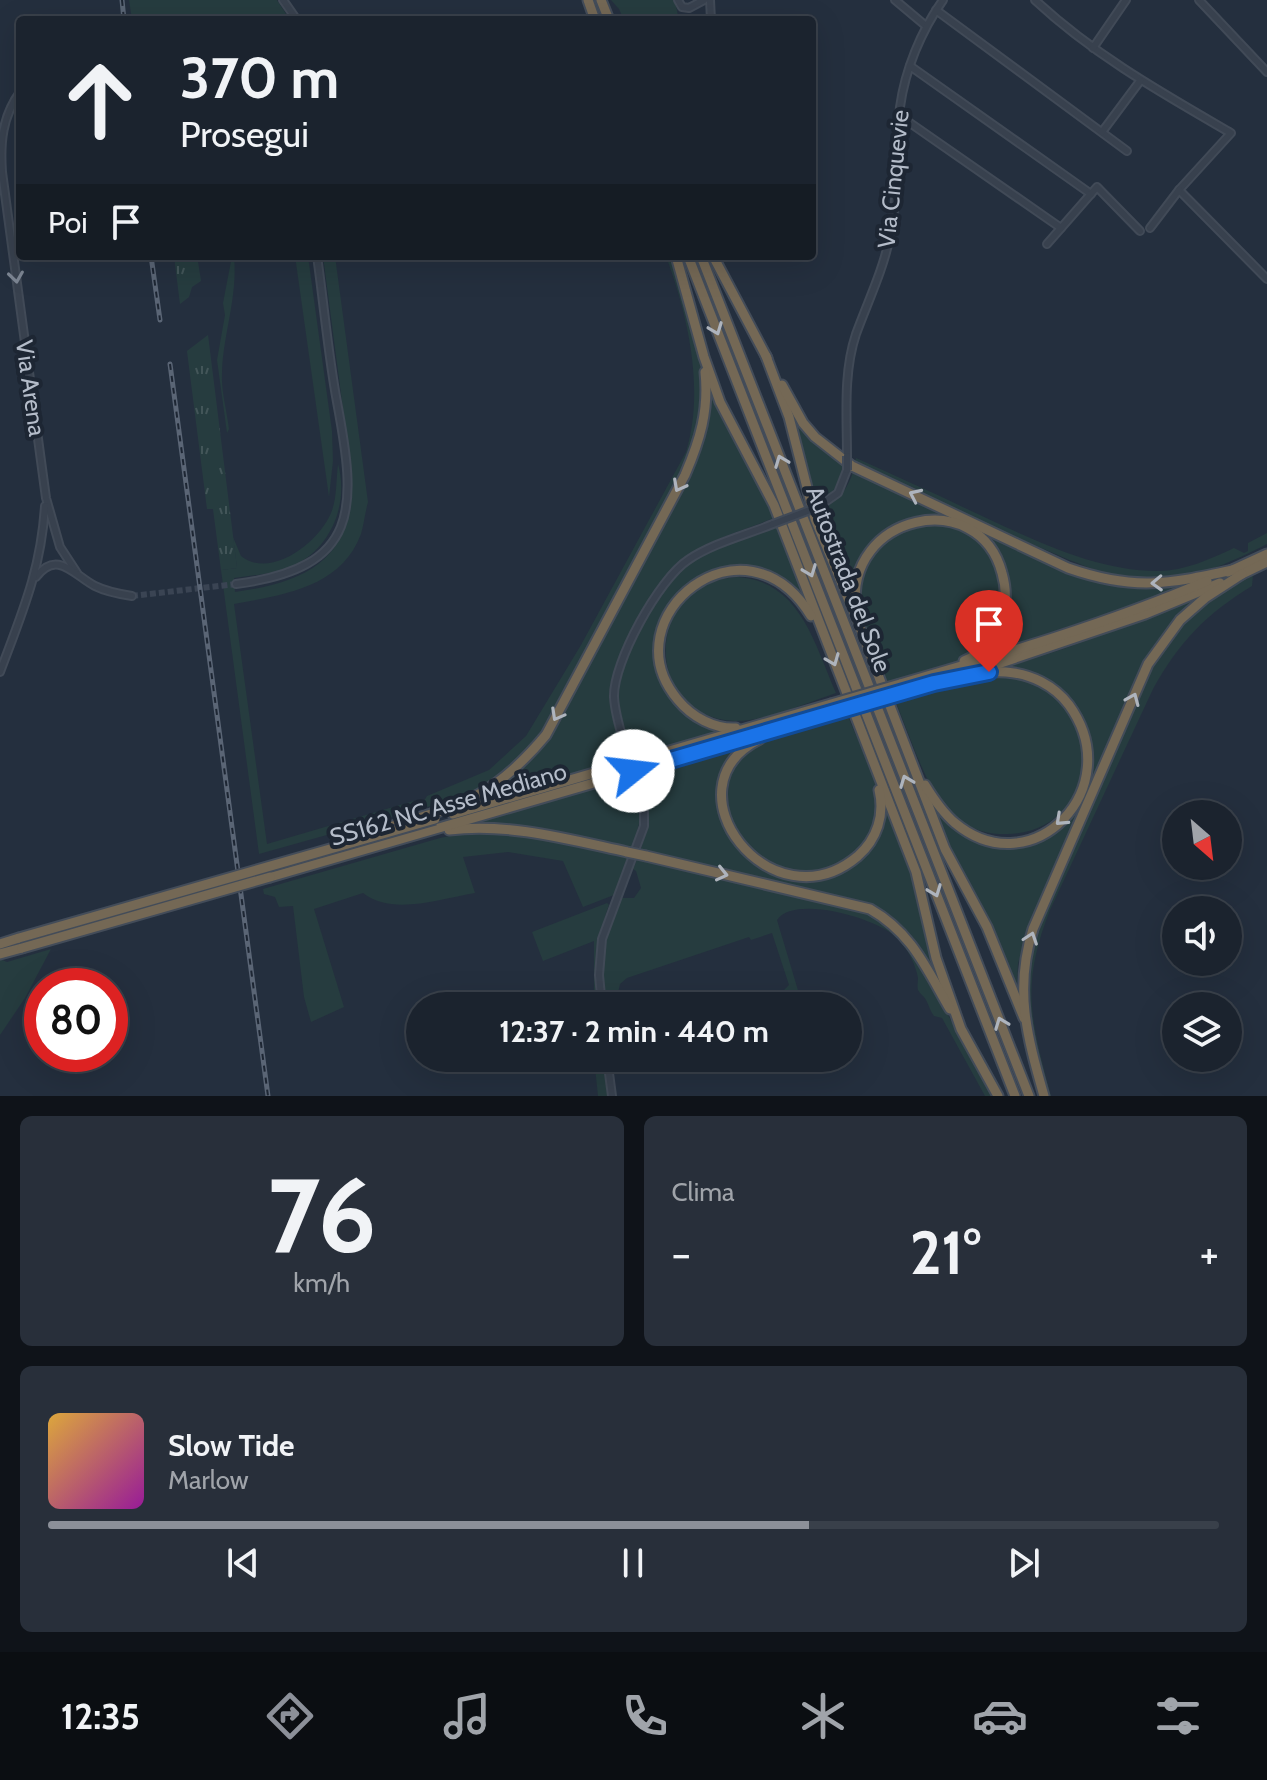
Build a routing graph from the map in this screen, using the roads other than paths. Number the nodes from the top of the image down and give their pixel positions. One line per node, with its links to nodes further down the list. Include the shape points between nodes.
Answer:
1 (678, 0): 2 (street, via 689,8)
2 (707, 0)
3 (895, 0): 9 (street)
4 (932, 0): 8 (street)
5 (1035, 0): 10 (street)
6 (1126, 0): 10 (street)
7 (1199, 0): 12 (street)
8 (939, 5): 9 (street, Via Cinquevie); 16 (street)
9 (926, 26): 11 (street, Via Cinquevie)
10 (1093, 48): 13 (street)
11 (910, 66): 15 (street, Via Cinquevie); 19 (street)
12 (1267, 72)
13 (1140, 81): 16 (street); 18 (street, via 1231,133)
14 (16, 100): 32 (street, Via Arena, one-way to 32, via 4,123 1,158)
15 (900, 116): 20 (street); 47 (street, Via Cinquevie, bridge, via 890,238 848,370 847,470 838,493 818,507 699,553 674,570 618,666 616,712)
16 (1102, 132): 17 (street)
17 (1127, 151)
18 (1179, 190): 21 (street); 29 (street)
19 (1091, 194): 20 (street); 22 (street, via 1097,187)
20 (1061, 228): 23 (street)
21 (1150, 228)
22 (1140, 231)
23 (1047, 244)
24 (318, 260): 38 (street, via 347,464 346,510 332,542 311,563 279,577)
25 (677, 260): 31 (highway)
26 (690, 260): 61 (highway, Autostrada del Sole, one-way to 61)
27 (703, 260): 62 (highway, Autostrada del Sole, one-way to 27)
28 (715, 260): 30 (highway)
29 (1267, 279)
30 (766, 356): 35 (highway, one-way to 30, via 1145,584 1068,568 834,454 803,423); 40 (highway, via 793,430 815,519)
31 (704, 357): 41 (highway, via 720,402 774,505); 51 (highway, one-way to 51, via 706,418 699,444 546,735 497,784)
32 (46, 498): 36 (street, Via Arena, via 60,547); 37 (street, Via Arena)
33 (1267, 554): 35 (highway, SS162 NC Asse Mediano)
34 (1267, 562): 35 (highway, SS162 NC Asse Mediano)
35 (1238, 572): 43 (highway, SS162 NC Asse Mediano); 56 (highway, one-way to 35, via 1022,976 1033,929 1148,664 1180,620)
36 (77, 573): 37 (street, via 54,564); 39 (street, via 107,591)
37 (34, 580): 42 (street, Via Arena)
38 (236, 584)
39 (132, 596)
40 (857, 620): 43 (highway, via 854,589 859,567 870,549 894,529 934,520 974,533 1000,566 1005,607 987,645); 49 (highway)
41 (823, 635): 45 (highway, via 794,593 755,572 721,572 700,580 671,609 659,645 672,693 696,717 732,729); 48 (highway, one-way to 48)
42 (0, 672)
43 (933, 679): 44 (highway, SS162 NC Asse Mediano, bridge); 49 (highway, one-way to 49, via 1004,671 1049,686 1075,713 1084,733 1086,780 1069,815 1054,828 1001,843 954,823)
44 (833, 709): 45 (highway, SS162 NC Asse Mediano); 46 (highway, SS162 NC Asse Mediano)
45 (752, 727): 51 (highway, SS162 NC Asse Mediano)
46 (781, 728): 48 (highway, via 733,759 722,792 727,824 737,841 759,863 787,875 836,870 867,848 880,818); 51 (highway, SS162 NC Asse Mediano)
47 (628, 757)
48 (874, 763): 57 (highway, via 916,872 936,958)
49 (913, 765): 56 (highway, via 945,849 987,927)
50 (634, 778): 55 (street, via 644,826 602,939)
51 (436, 823): 52 (highway, SS162 NC Asse Mediano, bridge, via 330,849); 52 (highway, SS162 NC Asse Mediano, bridge, via 419,834); 57 (highway, one-way to 57, bridge, via 512,829 870,909 911,942)
52 (21, 943): 53 (highway, SS162 NC Asse Mediano); 54 (highway, SS162 NC Asse Mediano)
53 (0, 944)
54 (0, 954)
55 (601, 992)
56 (1024, 1018): 63 (highway)
57 (961, 1029): 60 (highway)
58 (609, 1072): 59 (street)
59 (612, 1096)
60 (998, 1096)
61 (1015, 1096)
62 (1029, 1096)
63 (1044, 1096)

